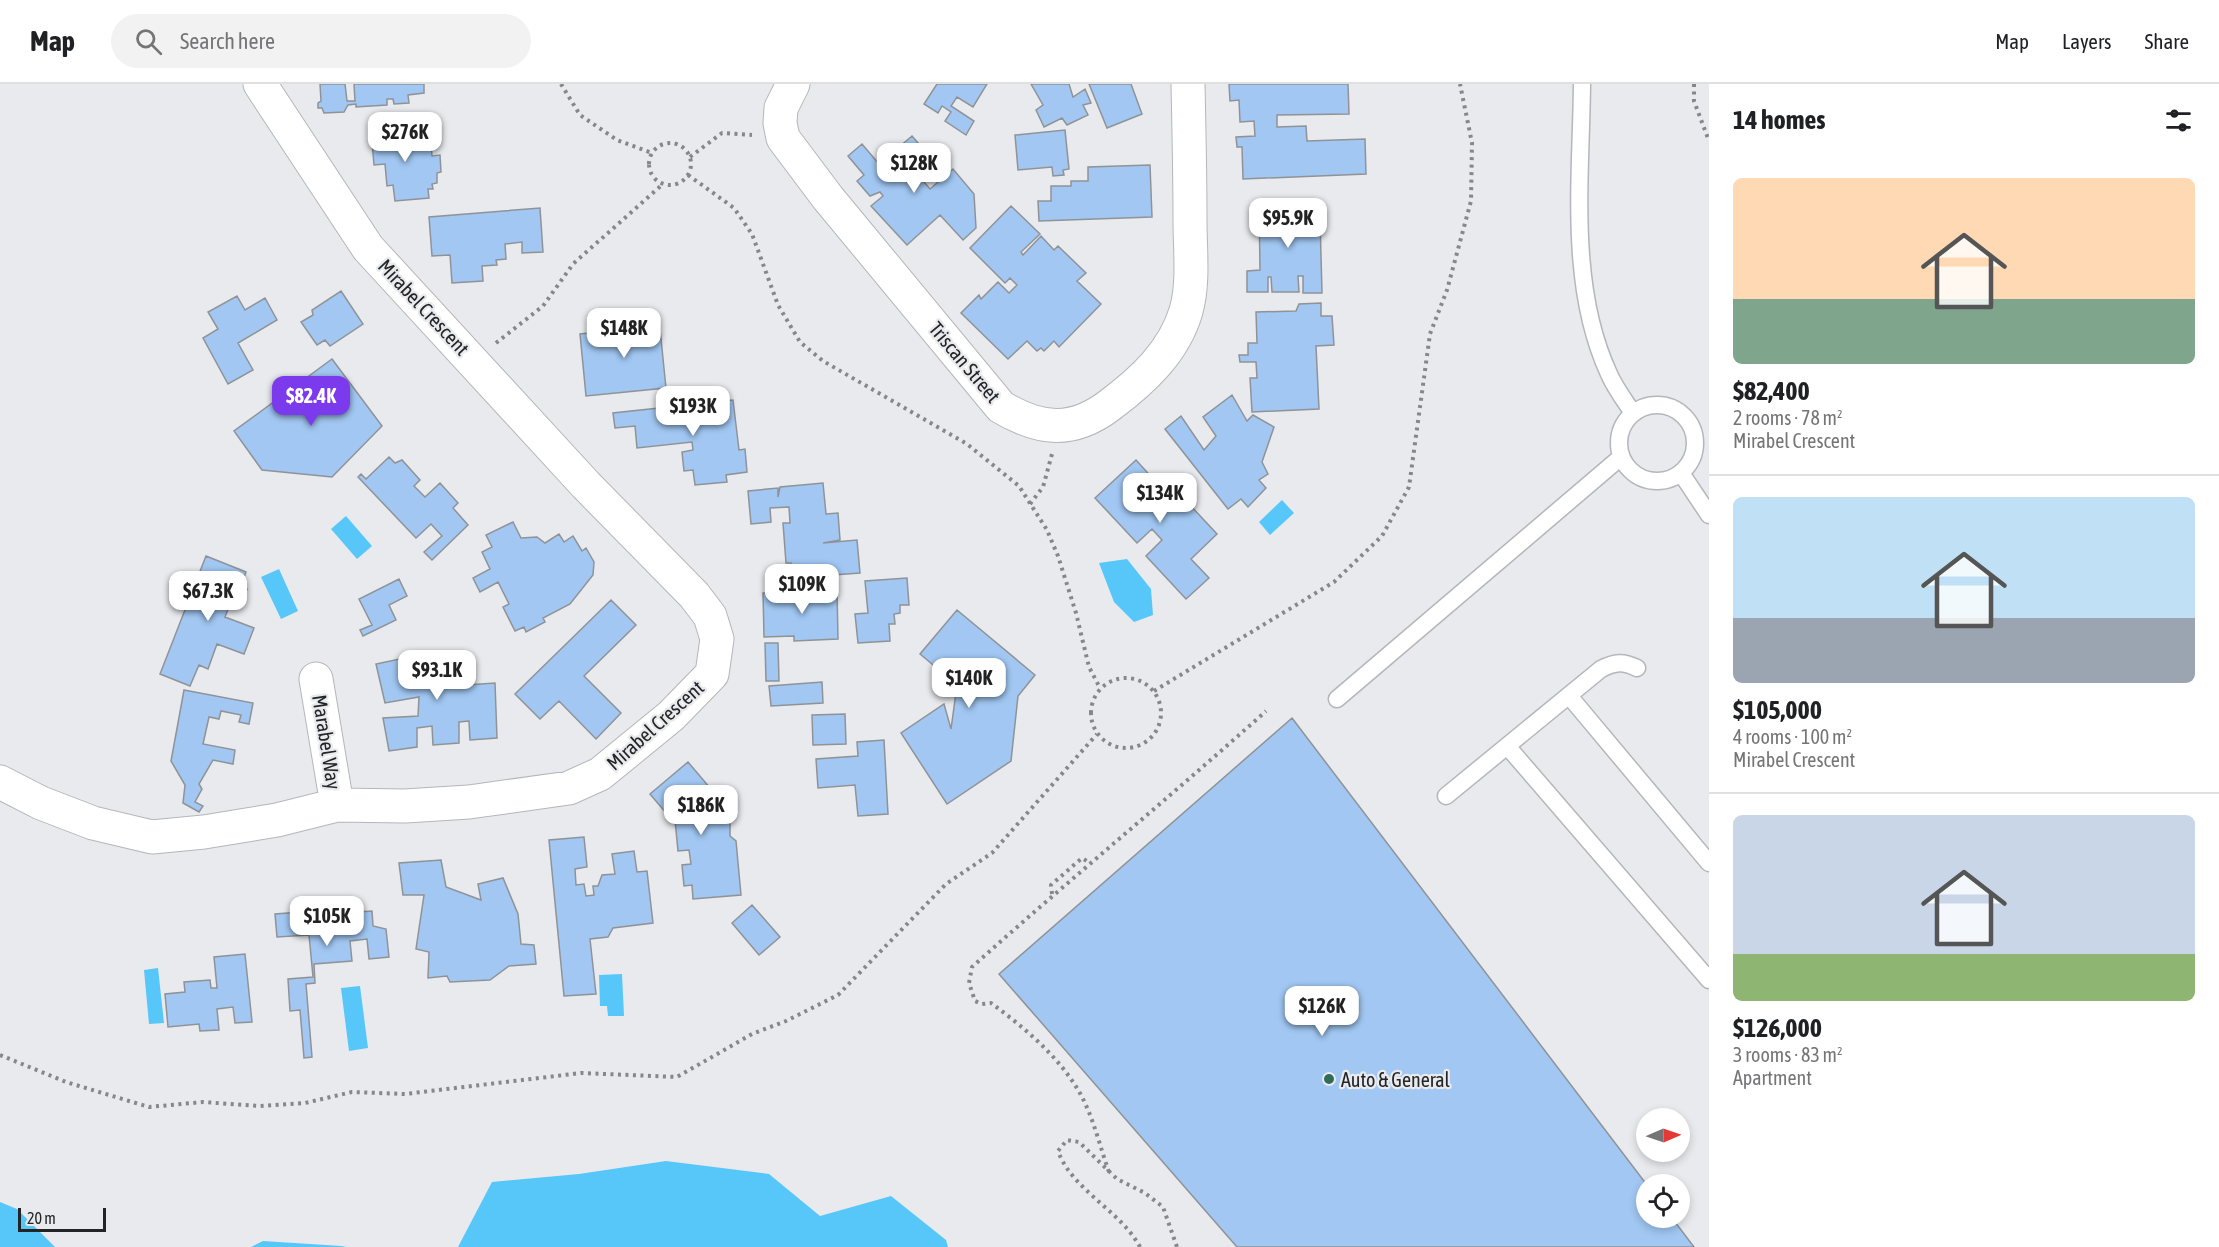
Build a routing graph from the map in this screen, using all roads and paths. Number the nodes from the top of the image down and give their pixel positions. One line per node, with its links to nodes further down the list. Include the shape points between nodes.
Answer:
1 (260, 84): 14 (street, Mirabel Crescent, via 368,248)
2 (561, 84): 10 (path, via 580,115 617,140)
3 (793, 84): 8 (street, via 780,108)
4 (1188, 84): 16 (street, Triscan Street, via 1191,277 1186,312 1157,364 1131,389 1096,416 1072,426)
5 (1460, 84): 24 (path, via 1472,143 1471,201 1448,290 1430,334 1409,487 1382,536 1334,582)
6 (1582, 84): 15 (lane, via 1583,275 1600,354)
7 (1694, 84): 9 (path, via 1694,101)
8 (783, 138): 11 (path, via 722,133); 16 (street, Triscan Street, via 1001,406 1022,419)
9 (1709, 141)
10 (652, 153): 11 (path, via 668,143 677,144); 13 (path, via 650,172)
11 (690, 157): 12 (path)
12 (688, 175): 13 (path, via 673,185); 19 (path, via 734,208 752,234 778,305 800,342 823,361 967,444 1019,486)
13 (663, 184): 14 (path, via 573,264 543,306)
14 (473, 360): 32 (street, Mirabel Crescent, via 710,616 717,639 712,674 671,716 600,774 569,788 469,802)
15 (1633, 413): 17 (lane, via 1620,433); 18 (lane, via 1655,405 1667,406 1687,419 1695,441 1694,453)
16 (1056, 427): 19 (path, via 1051,465 1043,487)
17 (1621, 457): 18 (lane, via 1632,471 1647,480 1671,479); 26 (lane)
18 (1681, 472): 20 (lane)
19 (1030, 504): 23 (path, via 1058,556 1089,667)
20 (1709, 515)
21 (1637, 668): 25 (lane, via 1615,662 1601,669)
22 (316, 679): 32 (street, Marabel Way)
23 (1100, 688): 24 (path, via 1121,677 1133,678); 28 (path, via 1090,711)
24 (1154, 691): 28 (path, via 1160,702 1159,726 1142,745 1118,748)
25 (1570, 697): 29 (lane); 34 (lane)
26 (1337, 699)
27 (1266, 711): 33 (path)
28 (1097, 734): 37 (path, via 992,853 946,884 838,995 752,1034 677,1077 581,1073 405,1094 352,1092 305,1103 259,1106 203,1102 149,1107 66,1082)
29 (1507, 746): 31 (lane); 36 (lane)
30 (0, 782): 32 (street, Mirabel Crescent, via 93,823 152,837 277,820)
31 (1446, 796)
32 (337, 805)
33 (1090, 863): 35 (path); 35 (path, via 1082,858 1051,885)
34 (1709, 863)
35 (1052, 894): 38 (path, via 972,967 970,994 975,1001 991,1003 1009,1016 1061,1066 1082,1097)
36 (1709, 980)
37 (0, 1055)
38 (1109, 1172): 39 (path, via 1079,1142 1067,1140 1058,1151 1063,1166 1130,1229); 40 (path, via 1163,1207)
39 (1140, 1247)
40 (1178, 1247)

